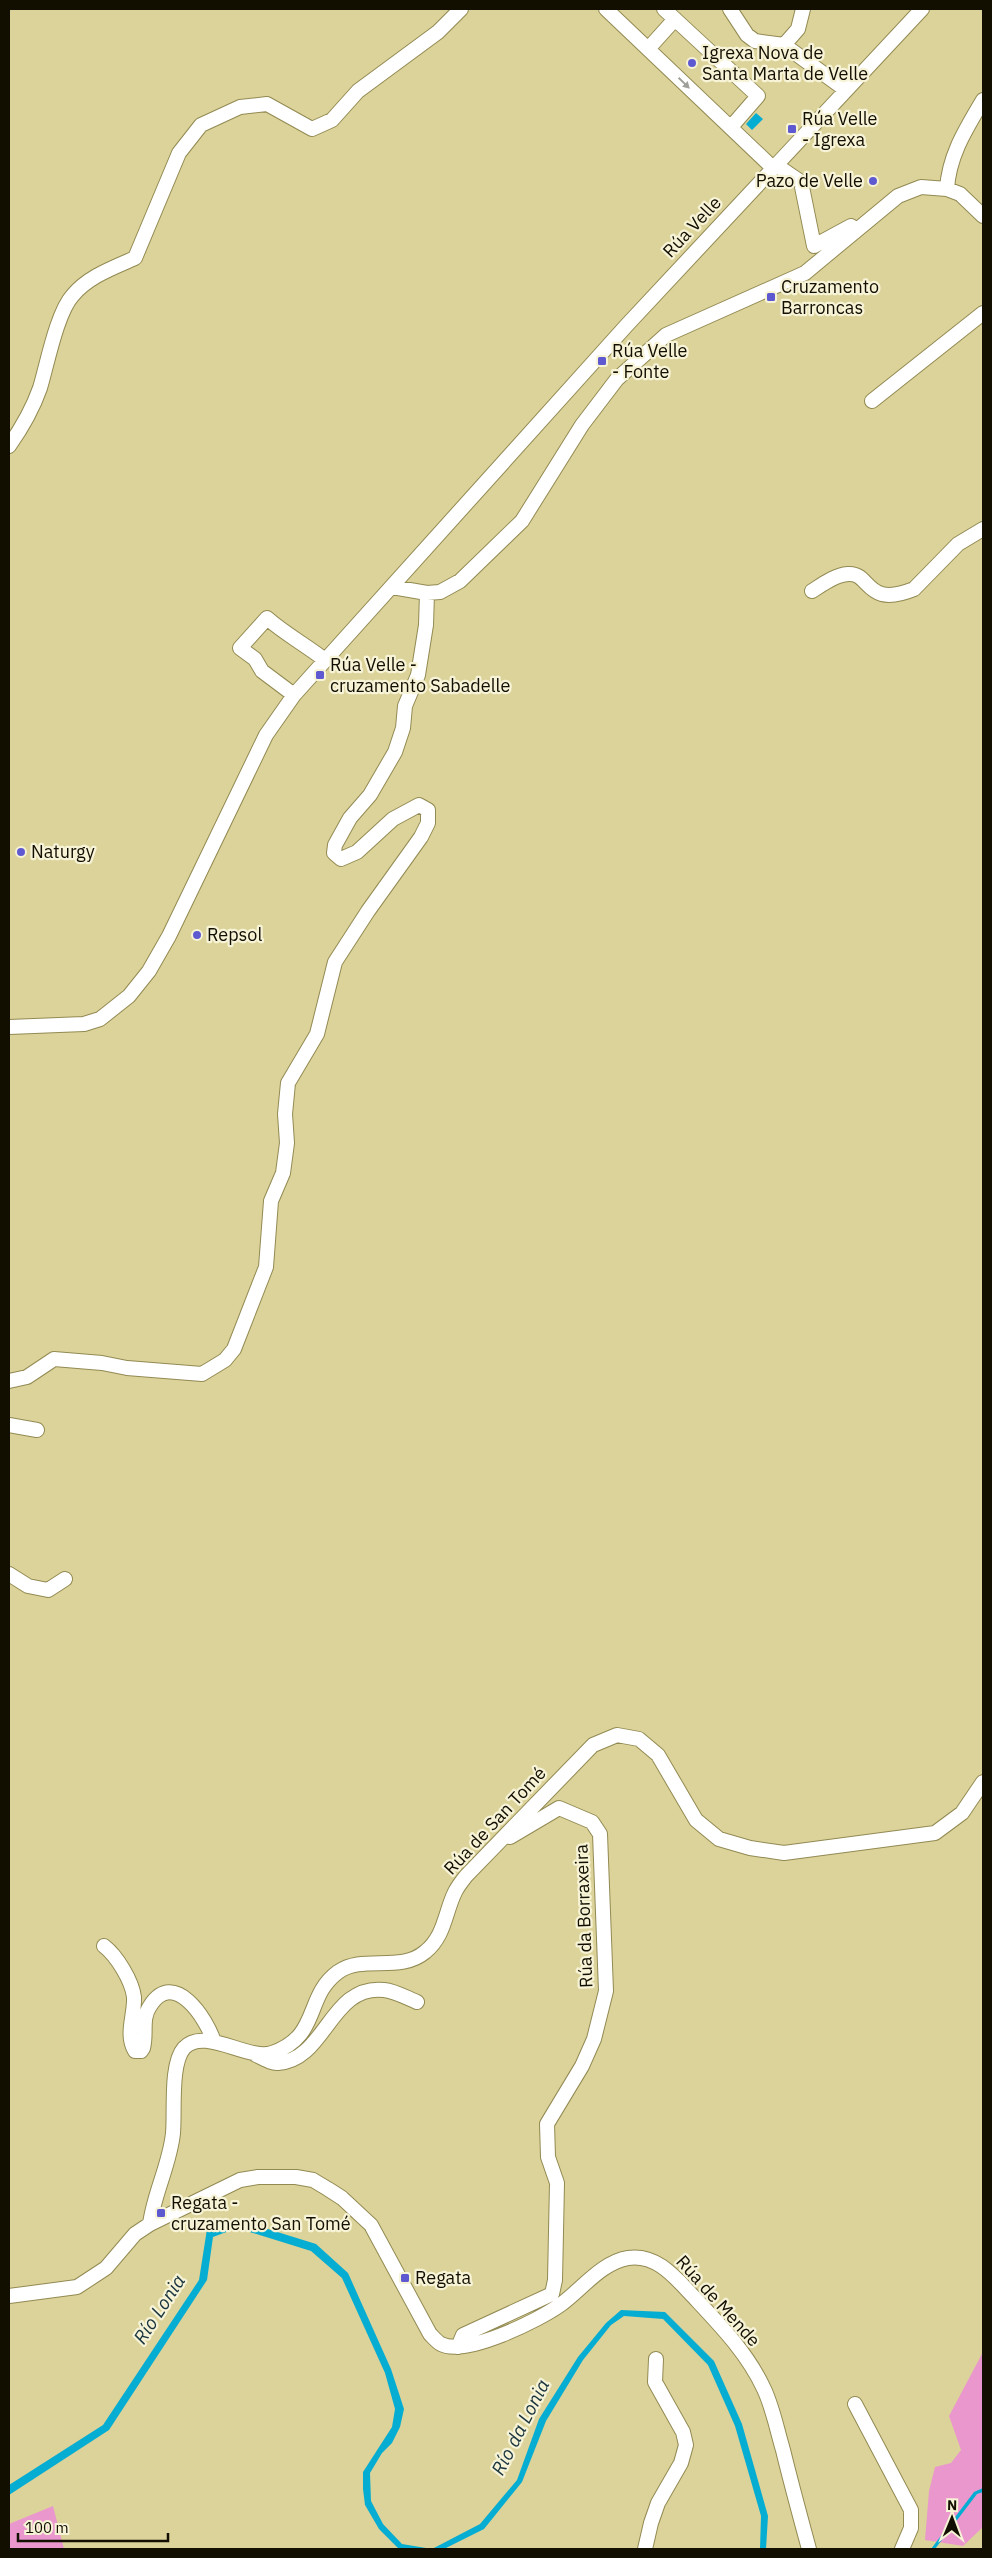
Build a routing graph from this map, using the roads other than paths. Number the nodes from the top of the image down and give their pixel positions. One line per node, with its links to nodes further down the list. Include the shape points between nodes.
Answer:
1 (461, 9): 19 (street, via 438,32 358,91 332,120 312,129 267,104 240,106 202,125 179,153 135,258 92,277 71,296 56,330 39,390)
2 (606, 9): 9 (street)
3 (664, 9): 7 (street)
4 (730, 9): 8 (street, via 747,35 756,41)
5 (803, 9): 8 (street, via 798,29)
6 (922, 9): 10 (street, Rúa Velle)
7 (675, 19): 9 (street); 12 (street, via 758,96)
8 (784, 45): 10 (street)
9 (648, 49): 12 (street, one-way to 12)
10 (846, 90): 13 (street, Rúa Velle)
11 (983, 100): 14 (street, via 948,168)
12 (731, 127): 13 (street)
13 (774, 166): 16 (street, via 801,182 814,246 850,226); 21 (street, Rúa Velle)
14 (947, 189): 15 (street, via 960,194); 16 (street, via 921,187 898,196)
15 (983, 216)
16 (859, 226): 23 (street, via 805,273 666,335 617,379 582,425 522,521 460,581 440,592)
17 (983, 313): 18 (street)
18 (872, 401)
19 (9, 446)
20 (983, 529): 22 (street, via 958,544 914,589 890,596 877,594 849,574 828,580)
21 (392, 587): 23 (street); 24 (street, Rúa Velle)
22 (812, 590)
23 (427, 593): 27 (street, via 418,675 405,706 403,728 395,752 370,795 350,818 334,853 341,859 351,856 393,819 419,805 428,810 428,824 335,962 317,1034 288,1082 287,1143 283,1173 271,1201 266,1266 234,1349 225,1360 202,1374 54,1359 27,1378)
24 (325, 660): 25 (street, Rúa Velle); 25 (street, via 299,640 285,635 267,618 240,648 255,659 262,671)
25 (294, 695): 26 (street, Rúa Velle, via 266,735 169,936 135,988 116,1008 90,1023)
26 (9, 1027)
27 (9, 1381)
28 (9, 1425): 29 (street)
29 (37, 1430)
30 (9, 1574): 31 (street, via 28,1586 48,1590)
31 (65, 1579)
32 (983, 1782): 33 (street, Rúa de San Tomé, via 962,1813 935,1833 784,1853 719,1839 696,1820 658,1755 639,1739 617,1735 593,1745)
33 (495, 1845): 37 (street, Rúa de San Tomé, via 455,1891 445,1924 425,1953 391,1964 355,1964 341,1970 328,1980 319,1994 299,2038 269,2054); 40 (street, Rúa da Borraxeira, via 559,1808 592,1822 600,1834 606,1991 594,2039 582,2066 547,2124 548,2157 557,2183 552,2294 463,2335)
34 (104, 1946): 36 (street, via 127,1977 134,1996 130,2029 135,2051 141,2051 144,2044 145,2019 151,2004 170,1994 187,2000 198,2010 210,2027)
35 (417, 2002): 37 (street, via 384,1990 355,1994 333,2016 313,2044 294,2060 276,2064)
36 (214, 2042): 37 (street, Rúa de San Tomé); 38 (street, Rúa de San Tomé, via 197,2041 180,2053 176,2068 173,2135)
37 (247, 2051)
38 (150, 2224): 39 (street, via 135,2234 106,2268 77,2287); 40 (street, via 240,2180 274,2176 313,2180 342,2198 371,2225 430,2334 441,2344)
39 (9, 2296)
40 (458, 2347): 44 (street, Rúa de Mende, via 514,2329 559,2306 611,2264 627,2258 653,2261 667,2268 739,2347 765,2390)
41 (656, 2359): 43 (street, via 655,2382 683,2432 686,2446 681,2463 656,2510)
42 (856, 2404): 45 (street, via 911,2510 911,2528)
43 (645, 2549)
44 (809, 2549)
45 (902, 2549)

